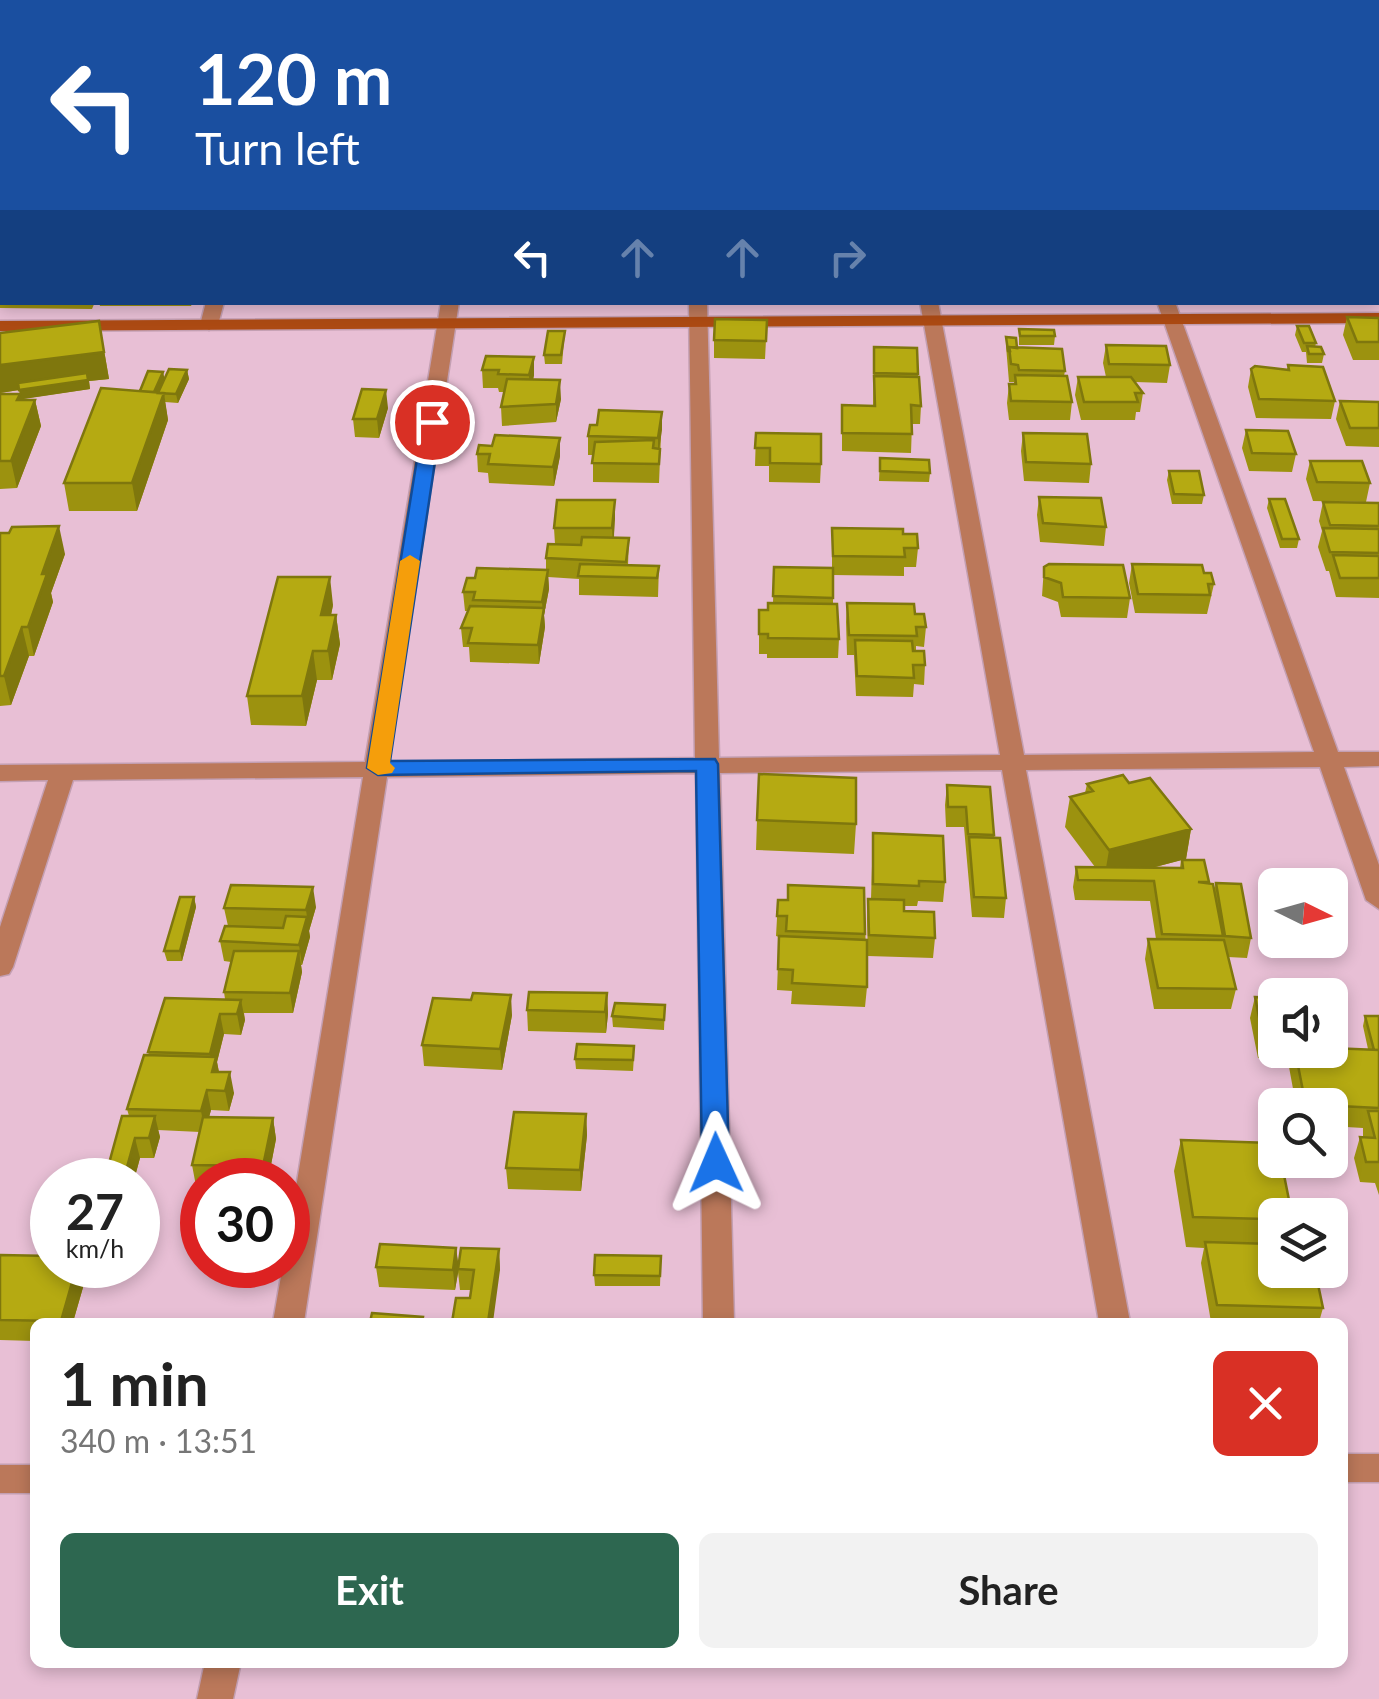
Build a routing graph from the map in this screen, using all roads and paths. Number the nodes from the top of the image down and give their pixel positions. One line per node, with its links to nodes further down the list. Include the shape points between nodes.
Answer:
1 (215, 305): 7 (street)
2 (1169, 311): 4 (main road); 6 (main road); 9 (street)
3 (698, 312): 4 (main road); 5 (main road); 12 (street)
4 (930, 312): 11 (street)
5 (448, 313): 7 (main road); 13 (street)
6 (1379, 318)
7 (209, 325): 8 (main road)
8 (0, 326)
9 (1329, 759): 10 (street); 11 (street); 16 (street)
10 (1379, 759)
11 (1010, 760): 12 (street); 20 (street)
12 (707, 764): 13 (street); 19 (street)
13 (378, 768): 14 (street); 18 (street)
14 (63, 772): 15 (street); 17 (street)
15 (0, 773)
16 (1379, 900)
17 (0, 966)
18 (290, 1318)
19 (719, 1318)
20 (1113, 1318)
21 (1348, 1468): 22 (street)
22 (1379, 1468)
23 (30, 1479): 24 (street)
24 (0, 1480)
25 (222, 1668): 26 (street)
26 (215, 1699)

